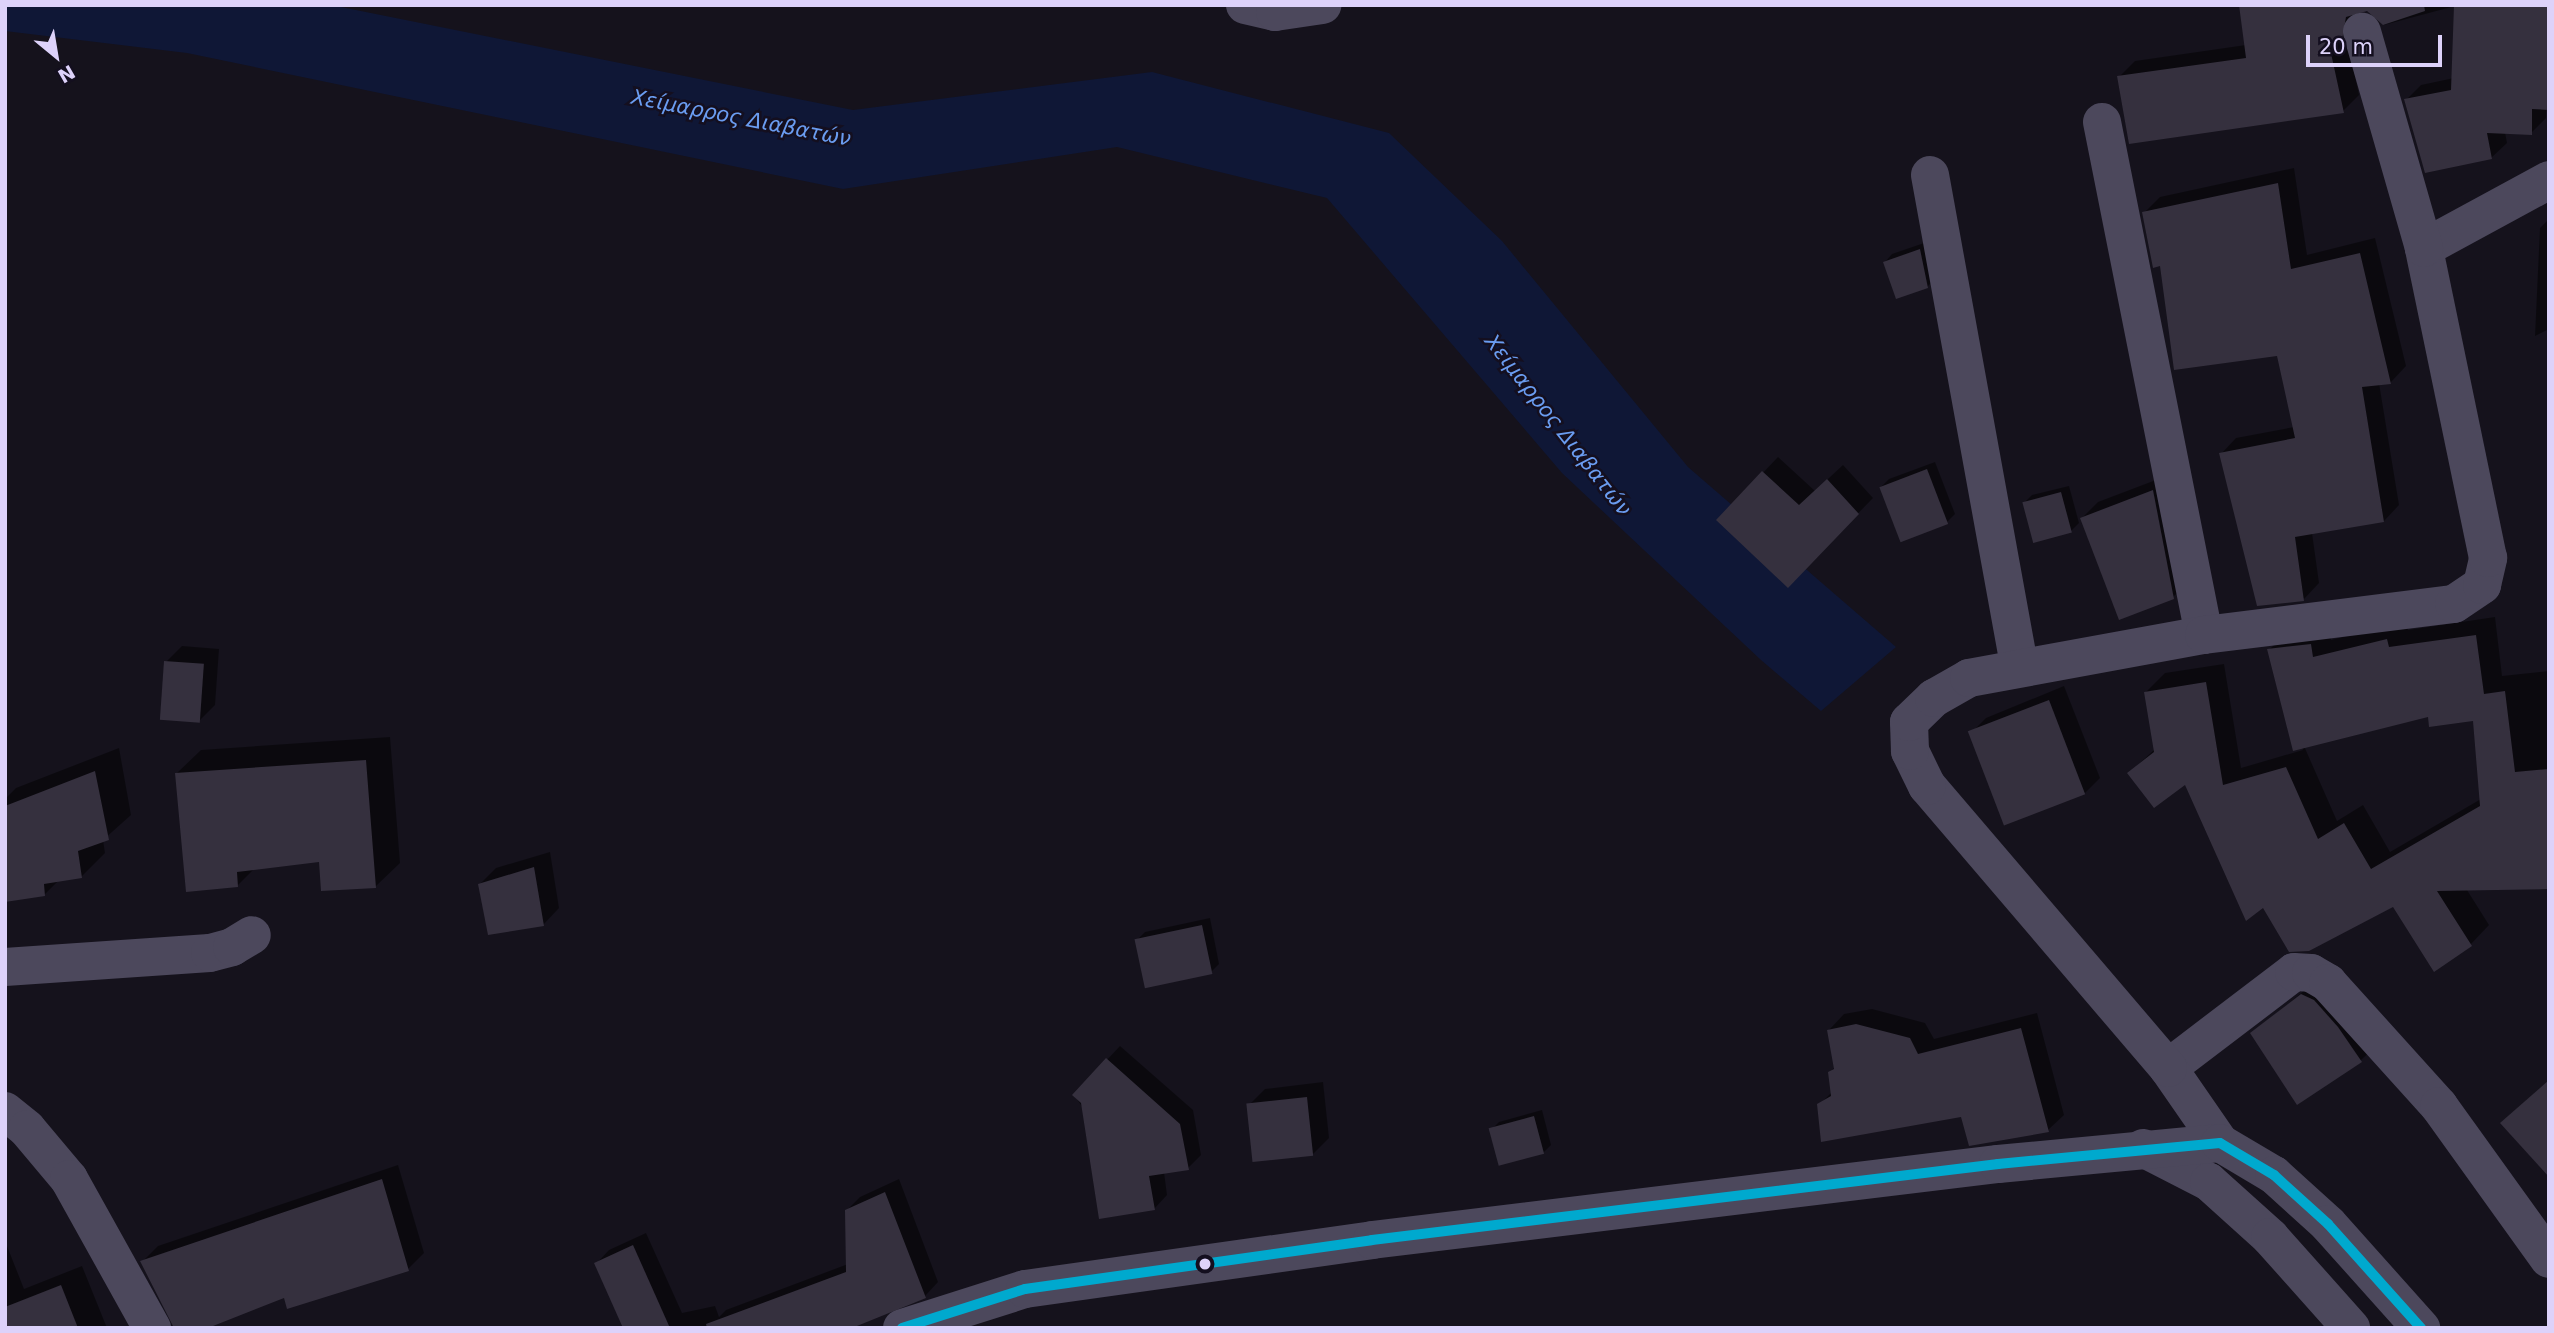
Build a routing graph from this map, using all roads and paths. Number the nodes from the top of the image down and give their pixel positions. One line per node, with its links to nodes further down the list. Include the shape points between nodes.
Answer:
1 (1245, 5): 2 (street, via 1275,12)
2 (1322, 5)
3 (2362, 32): 7 (street)
4 (2102, 122): 8 (street)
5 (1930, 175): 9 (street)
6 (2549, 180): 7 (street)
7 (2424, 248): 8 (street, via 2488,558 2482,585 2454,604)
8 (2204, 635): 9 (street)
9 (2019, 667): 12 (street, via 1969,678 1934,698 1909,722 1910,751 1927,786)
10 (252, 935): 11 (street, via 210,953)
11 (5, 967)
12 (2168, 1068): 14 (street); 16 (street, via 2294,972 2311,973 2328,983 2439,1106)
13 (5, 1111): 17 (street, via 27,1129 69,1179)
14 (2220, 1143): 15 (street); 20 (street, via 2274,1175 2328,1224)
15 (2143, 1148): 18 (street, via 1386,1239 1025,1289); 19 (street, via 2208,1182 2270,1237)
16 (2549, 1259)
17 (152, 1328)
18 (902, 1328)
19 (2351, 1328)
20 (2421, 1328)

